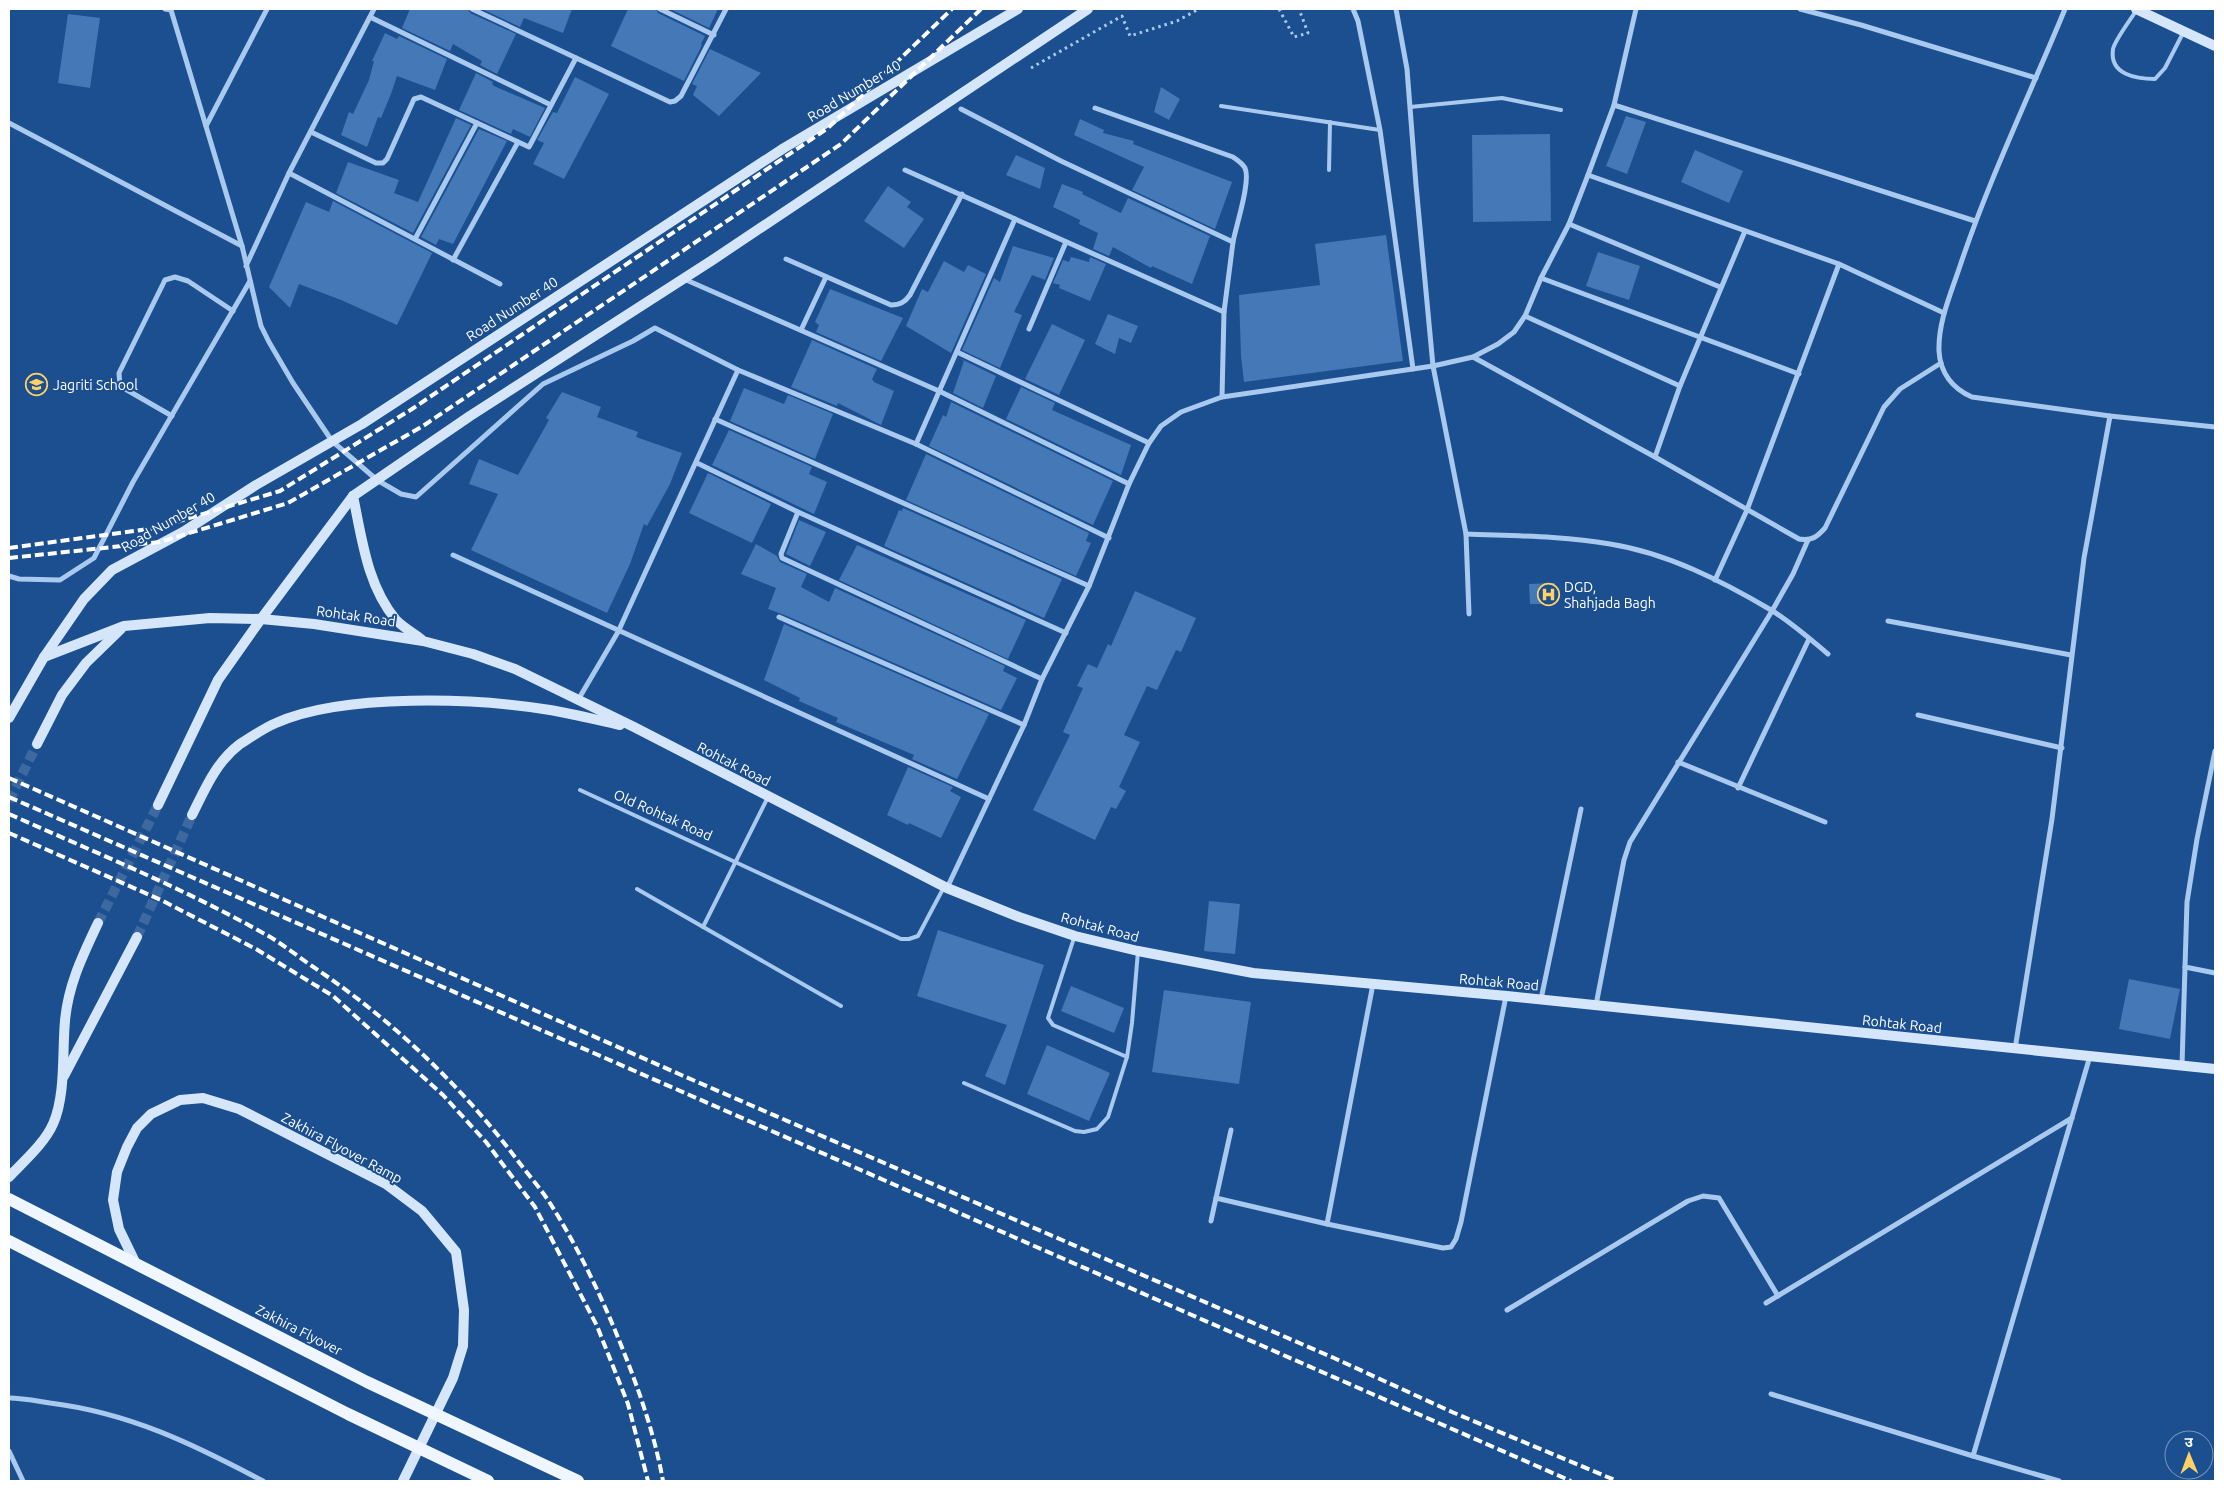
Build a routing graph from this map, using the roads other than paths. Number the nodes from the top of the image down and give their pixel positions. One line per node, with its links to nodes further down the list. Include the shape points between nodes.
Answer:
1 (169, 9): 31 (street)
2 (267, 9): 31 (street)
3 (374, 9): 15 (street)
4 (472, 9): 19 (street)
5 (660, 9): 17 (street)
6 (726, 9): 17 (street)
7 (1018, 9): 79 (street, Road Number 40, via 784,148)
8 (1088, 9): 53 (street)
9 (1354, 9): 32 (street)
10 (1396, 9): 24 (street)
11 (1636, 9): 22 (street)
12 (1800, 9): 20 (street)
13 (2065, 9): 20 (street)
14 (2136, 9): 16 (street); 16 (lane, via 2113,48 2115,62 2122,73 2140,79 2155,78 2165,68)
15 (370, 17): 21 (street); 33 (street)
16 (2184, 31): 18 (street)
17 (714, 35): 19 (street, via 681,96 675,101 666,101)
18 (2215, 46)
19 (576, 58): 21 (street)
20 (2036, 78): 41 (street)
21 (552, 105): 34 (street, via 529,147)
22 (1614, 105): 38 (street); 41 (street)
23 (1221, 106): 28 (lane)
24 (1410, 107): 27 (lane, via 1502,98); 68 (street)
25 (961, 108): 46 (street, via 1061,161)
26 (1095, 108): 46 (street, via 1233,157 1244,166 1245,186)
27 (1562, 110)
28 (1330, 122): 32 (lane); 36 (lane)
29 (9, 123): 47 (street)
30 (478, 123): 33 (street, via 421,96 414,99 387,159 376,164); 34 (street); 44 (street)
31 (206, 126): 47 (street)
32 (1380, 130): 69 (street)
33 (311, 132): 37 (street)
34 (518, 142): 49 (street)
35 (905, 170): 39 (street)
36 (1329, 170)
37 (290, 173): 44 (street); 51 (street)
38 (1588, 175): 42 (street); 43 (street)
39 (962, 194): 40 (street); 52 (street, via 905,301 891,305)
40 (1015, 219): 45 (street); 65 (street)
41 (1975, 221): 60 (street)
42 (1568, 224): 54 (street); 57 (street)
43 (1745, 231): 50 (street); 57 (street)
44 (414, 239): 49 (street)
45 (1066, 242): 59 (street); 62 (street)
46 (1233, 242): 59 (street)
47 (242, 246): 51 (street)
48 (786, 259): 52 (street)
49 (453, 260): 56 (street)
50 (1839, 264): 60 (street); 71 (street)
51 (246, 267): 55 (street)
52 (826, 277): 63 (street)
53 (683, 278): 63 (street); 84 (street)
54 (1541, 278): 61 (street); 64 (street)
55 (250, 281): 58 (street); 79 (street, via 261,326 269,342)
56 (500, 284)
57 (1720, 287): 64 (street)
58 (233, 310): 75 (street); 75 (street, via 188,281 175,277 165,280 154,299 119,372 120,386)
59 (1224, 312): 74 (street)
60 (1944, 313): 67 (street)
61 (1525, 316): 66 (street, via 1514,332); 72 (street)
62 (1029, 329)
63 (801, 330): 73 (street)
64 (1700, 337): 71 (street); 72 (street)
65 (957, 352): 73 (street); 80 (street)
66 (1473, 357): 68 (street); 82 (street)
67 (1941, 362): 76 (street, via 1951,383 1959,392 1972,397); 91 (street, via 1908,383 1887,402 1825,528 1818,537)
68 (1433, 366): 69 (street); 89 (street)
69 (1413, 369): 74 (street)
70 (738, 370): 77 (street); 81 (street); 84 (street, via 655,328 543,384 416,497 401,494)
71 (1798, 374): 87 (street)
72 (1680, 386): 82 (street)
73 (939, 391): 81 (street); 85 (street)
74 (1222, 397): 80 (street, via 1180,412 1161,426)
75 (172, 416): 93 (street, via 94,558 60,580)
76 (2110, 416): 78 (street); 107 (street, via 2084,558)
77 (715, 419): 83 (street); 95 (street)
78 (2215, 427)
79 (332, 441): 84 (street); 108 (street, Road Number 40, via 183,532 112,570 84,599)
80 (1149, 443): 85 (street)
81 (916, 444): 90 (street)
82 (1655, 456): 87 (street)
83 (697, 463): 88 (street); 102 (street)
84 (377, 480): 86 (street)
85 (1129, 484): 90 (street)
86 (353, 496): 99 (street); 105 (street, via 379,596 397,621)
87 (1747, 510): 91 (street, via 1799,539); 94 (street)
88 (798, 512): 103 (street); 109 (street, via 781,558)
89 (1466, 534): 94 (street, via 1568,538 1612,544 1654,555); 97 (street)
90 (1109, 538): 95 (street)
91 (1808, 540): 96 (street)
92 (453, 555): 102 (street)
93 (9, 576)
94 (1715, 580): 96 (street)
95 (1090, 586): 103 (street)
96 (1772, 611): 104 (street); 118 (street)
97 (1469, 614)
98 (779, 617): 113 (street)
99 (261, 619): 101 (street, Rohtak Road, via 177,620); 105 (street, Rohtak Road, via 358,629); 123 (street, via 218,680)
100 (1888, 621): 107 (street)
101 (124, 626): 108 (street, Rohtak Road); 115 (street, via 86,663 62,695)
102 (618, 632): 110 (street); 122 (street)
103 (1066, 632): 109 (street)
104 (1809, 639): 106 (street); 119 (street)
105 (423, 641): 110 (street, Rohtak Road, via 473,654)
106 (1828, 654)
107 (2071, 655): 116 (street)
108 (44, 656): 112 (street, Road Number 40)
109 (1042, 679): 113 (street)
110 (578, 700): 114 (street, Rohtak Road)
111 (1918, 714): 116 (street)
112 (9, 718)
113 (1024, 725): 122 (street)
114 (634, 727): 121 (street, Rohtak Road); 125 (street, via 550,710 495,704 434,701 329,708 276,723 240,744 214,771)
115 (37, 744)
116 (2062, 748): 142 (street)
117 (2215, 751): 135 (street, via 2187,902)
118 (1678, 762): 119 (street); 140 (street, via 1630,842)
119 (1738, 788): 126 (street)
120 (580, 790): 127 (lane, Old Rohtak Road)
121 (768, 797): 127 (lane); 128 (street, Rohtak Road)
122 (989, 799): 128 (street)
123 (158, 805)
124 (1581, 809): 139 (street)
125 (192, 815)
126 (1825, 822)
127 (736, 861): 128 (lane, Old Rohtak Road, via 901,939 918,936); 131 (lane)
128 (946, 887): 132 (street, Rohtak Road)
129 (637, 889): 131 (lane)
130 (98, 923): 147 (street, via 76,969 65,1019)
131 (703, 927): 141 (lane)
132 (1075, 936): 134 (street, Rohtak Road); 144 (lane, via 1048,1018 1053,1025)
133 (137, 937): 147 (street)
134 (1138, 952): 137 (street, Rohtak Road, via 1253,973); 144 (lane)
135 (2185, 967): 136 (street); 145 (street)
136 (2215, 973)
137 (1373, 984): 138 (street, Rohtak Road); 155 (street)
138 (1506, 996): 139 (street, Rohtak Road); 155 (street, via 1461,1222 1451,1247)
139 (1541, 999): 140 (street, Rohtak Road)
140 (1596, 1005): 142 (street, Rohtak Road)
141 (842, 1006)
142 (2014, 1050): 143 (street, Rohtak Road)
143 (2090, 1056): 145 (street, Rohtak Road); 149 (street)
144 (1127, 1057): 148 (lane, via 1108,1117 1090,1131 1075,1131)
145 (2182, 1066): 146 (street, Rohtak Road)
146 (2215, 1069)
147 (61, 1080): 151 (street, via 53,1124 38,1147)
148 (964, 1083)
149 (2073, 1118): 158 (street); 164 (street)
150 (1231, 1130): 152 (street)
151 (9, 1177)
152 (1216, 1198): 154 (street); 155 (street)
153 (9, 1199): 157 (main road, Zakhira Flyover, bridge)
154 (1211, 1221)
155 (1327, 1224)
156 (9, 1241): 168 (main road, bridge, via 348,1414)
157 (136, 1264): 167 (street, Zakhira Flyover Ramp, via 119,1229 113,1200 118,1172 138,1128 151,1114 180,1100 203,1098 239,1109 386,1184 422,1210 456,1252 464,1310 463,1346 453,1378); 169 (main road, Zakhira Flyover, bridge, via 367,1382)
158 (1778, 1296): 159 (street); 160 (street, via 1719,1198 1703,1196 1688,1201)
159 (1766, 1303)
160 (1507, 1310)
161 (1771, 1394): 164 (street)
162 (9, 1398): 166 (street, via 72,1406 159,1430)
163 (9, 1451): 165 (street)
164 (1973, 1456): 170 (street)
165 (23, 1481)
166 (263, 1481)
167 (403, 1481)
168 (488, 1481)
169 (578, 1481)
170 (2059, 1481)

